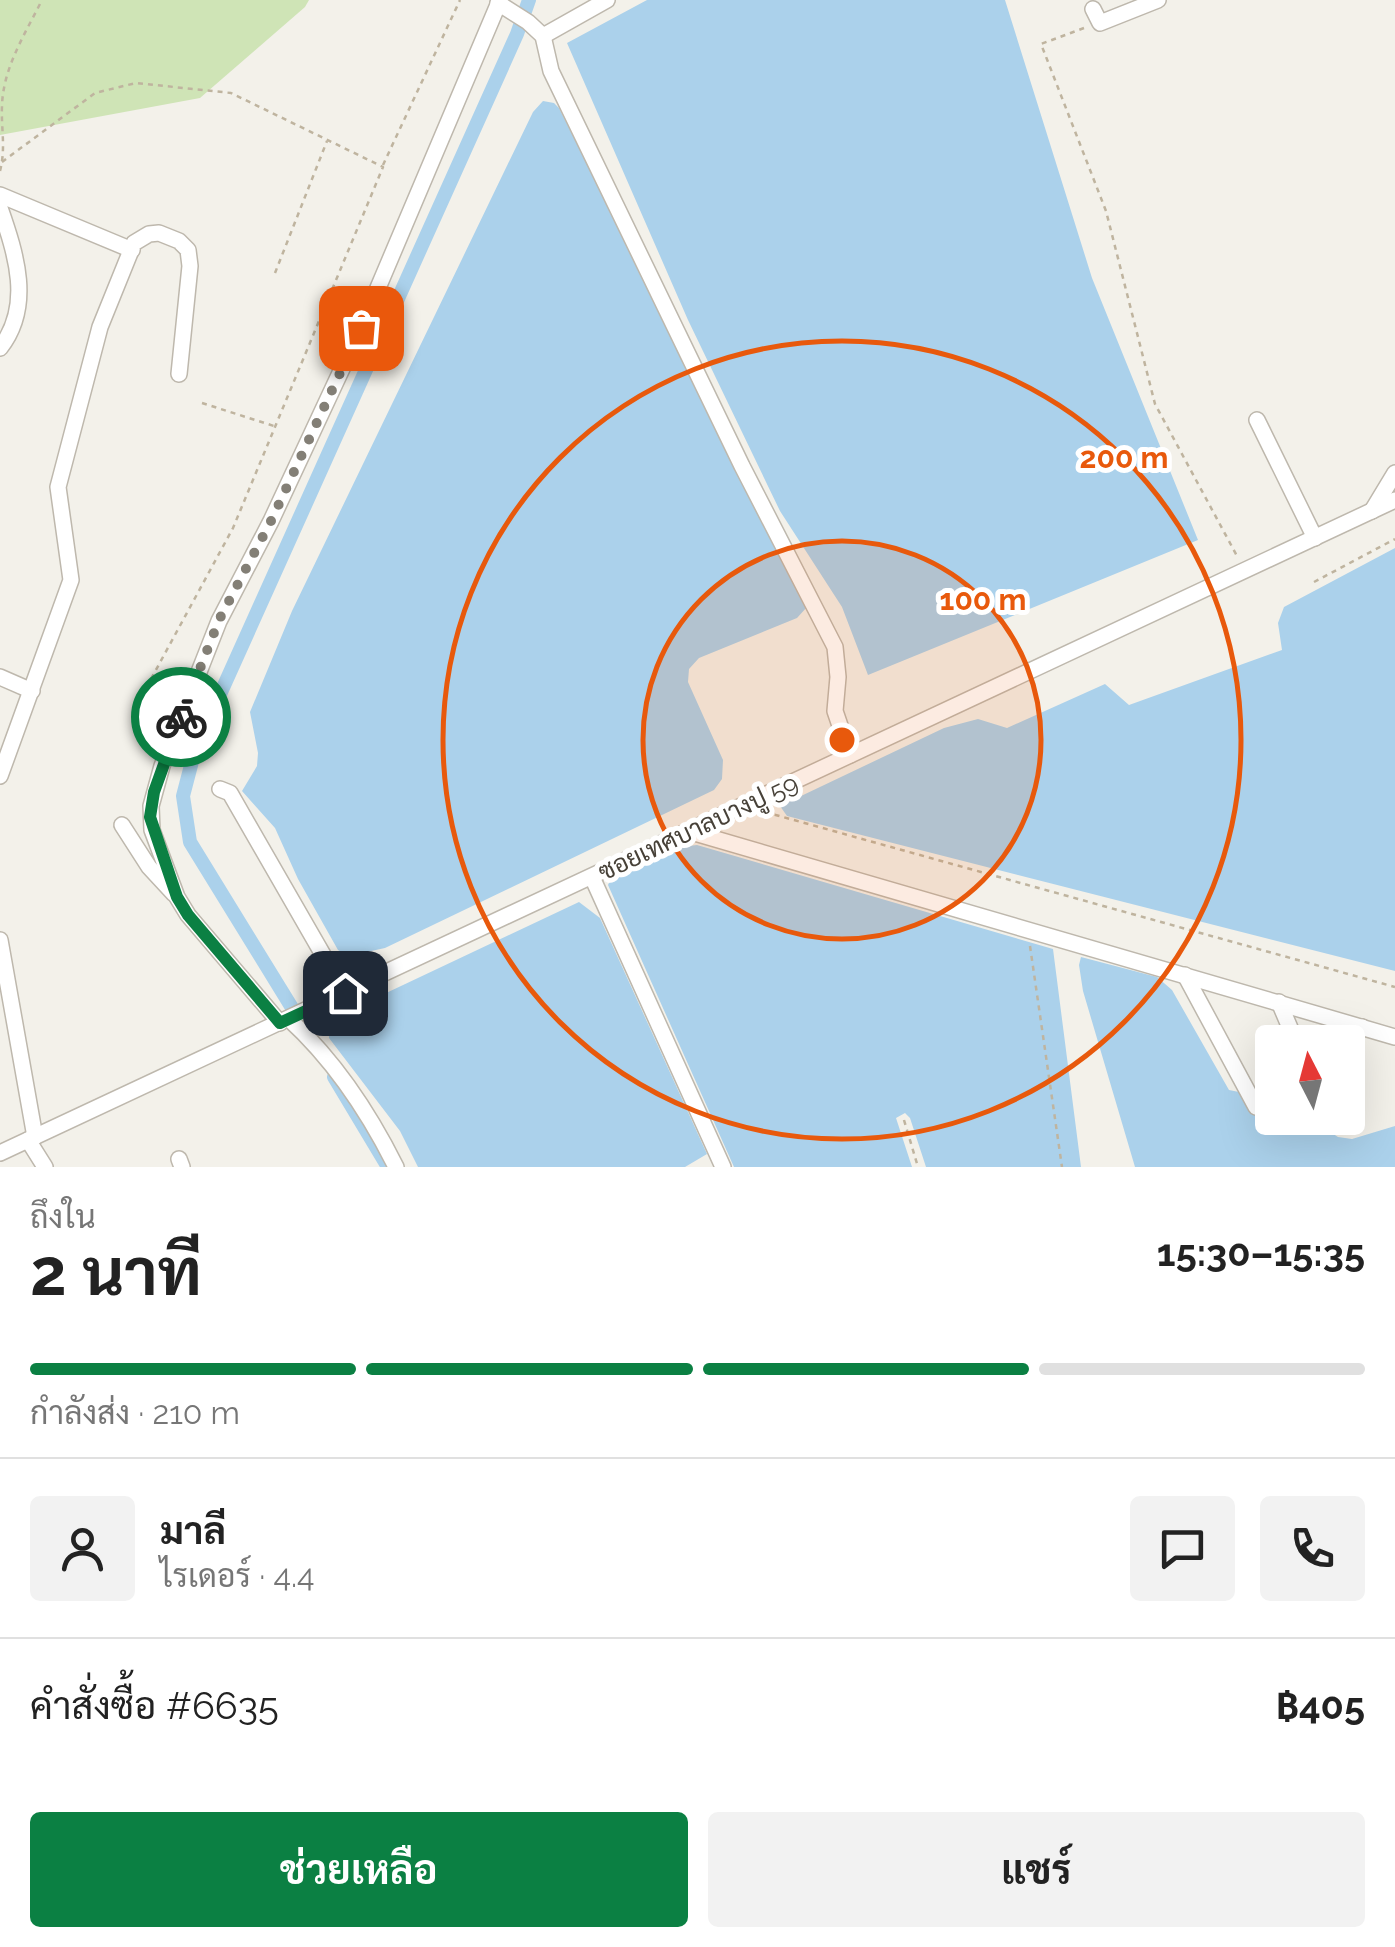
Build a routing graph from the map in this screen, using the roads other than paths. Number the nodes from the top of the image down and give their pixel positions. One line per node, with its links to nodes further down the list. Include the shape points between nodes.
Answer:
1 (608, 0): 5 (street)
2 (1158, 0): 4 (street)
3 (504, 5): 5 (street); 24 (street, via 361,328 219,620 162,766 150,817)
4 (1096, 16)
5 (543, 36): 18 (street, via 551,71 835,647 835,711)
6 (0, 194): 8 (street)
7 (0, 208): 9 (street, via 20,291 15,321)
8 (132, 250): 10 (street, via 148,234 159,233 188,250); 17 (street, via 100,326 58,487 71,580)
9 (0, 348)
10 (178, 374)
11 (1257, 420): 15 (street)
12 (1395, 473): 14 (street)
13 (1395, 500): 14 (street, ซอยเทศบาลบางปู 59)
14 (1372, 511): 15 (street, ซอยเทศบาลบางปู 59)
15 (1315, 538): 18 (street, ซอยเทศบาลบางปู 59)
16 (0, 677): 17 (street)
17 (32, 691): 19 (street)
18 (850, 756): 22 (street, ซอยเทศบาลบางปู 59)
19 (0, 776)
20 (220, 789): 27 (street, via 230,793)
21 (122, 824): 24 (street)
22 (688, 832): 23 (street, ซอยเทศบาลบางปู 59); 26 (street)
23 (592, 877): 27 (street, ซอยเทศบาลบางปู 59); 39 (street)
24 (177, 897): 29 (street)
25 (0, 940): 35 (street)
26 (1186, 975): 28 (street); 34 (street)
27 (345, 993): 29 (street, ซอยเทศบาลบางปู 59)
28 (1280, 1002): 30 (street); 31 (street)
29 (285, 1021): 35 (street, ซอยเทศบาลบางปู 59); 38 (street, via 323,1049)
30 (1289, 1025)
31 (1355, 1025)
32 (1365, 1028): 33 (street)
33 (1395, 1037)
34 (1255, 1105)
35 (32, 1138): 36 (street, ซอยเทศบาลบางปู 59); 37 (street)
36 (0, 1153)
37 (45, 1167)
38 (396, 1167)
39 (722, 1167)

